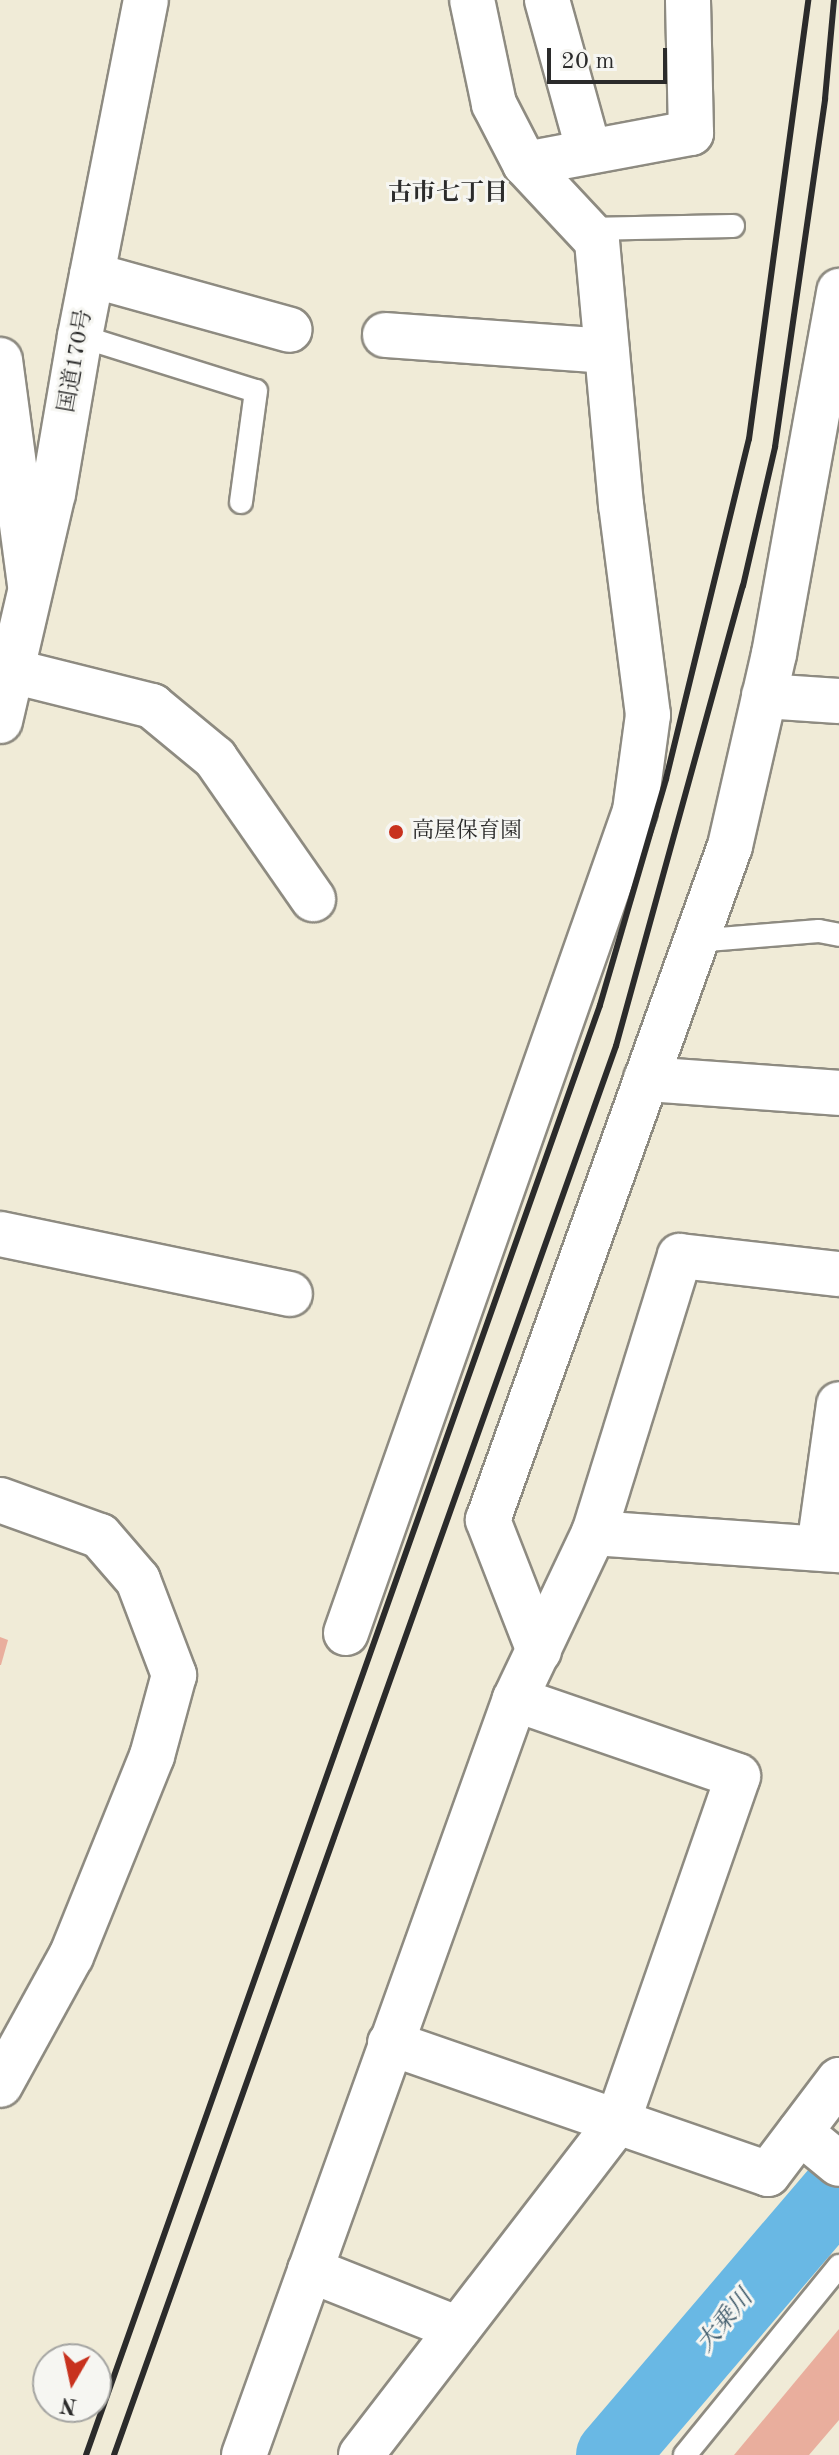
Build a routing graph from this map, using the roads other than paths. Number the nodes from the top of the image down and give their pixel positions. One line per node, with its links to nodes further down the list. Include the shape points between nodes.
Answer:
1 (146, 0): 9 (main road, 国道170号)
2 (472, 0): 6 (main road, via 494,104)
3 (547, 0): 5 (main road)
4 (688, 0): 5 (main road, via 691,133)
5 (589, 151): 6 (main road)
6 (525, 164): 8 (main road)
7 (733, 226): 8 (lane)
8 (585, 229): 14 (main road, via 597,241)
9 (92, 275): 11 (main road); 13 (main road, 国道170号)
10 (839, 291): 16 (main road)
11 (290, 330)
12 (385, 335): 14 (main road)
13 (80, 336): 18 (main road, 国道170号); 19 (lane, via 256,391)
14 (606, 351): 37 (main road, via 648,715 635,811)
15 (0, 360): 17 (main road)
16 (831, 376): 22 (main road)
17 (8, 471): 18 (main road); 20 (main road)
18 (53, 494): 20 (main road, 国道170号)
19 (241, 502)
20 (30, 588): 21 (main road, 国道170号)
21 (5, 669): 24 (main road, 国道170号); 25 (main road, via 152,706 215,758)
22 (764, 696): 23 (main road); 27 (main road, via 730,846)
23 (839, 701)
24 (0, 721)
25 (313, 899)
26 (839, 935): 27 (lane, via 819,931)
27 (695, 941): 28 (main road)
28 (646, 1079): 29 (main road); 38 (main road, via 488,1520)
29 (839, 1093)
30 (0, 1234): 32 (main road)
31 (839, 1274): 35 (main road, via 680,1256)
32 (290, 1294)
33 (839, 1404): 36 (main road)
34 (0, 1500): 42 (main road, via 100,1536 138,1580 174,1675 152,1756 71,1956)
35 (594, 1533): 36 (main road); 38 (main road)
36 (829, 1549)
37 (346, 1633)
38 (539, 1651): 39 (main road)
39 (515, 1699): 40 (main road); 43 (main road, via 738,1776)
40 (390, 2043): 43 (main road); 46 (main road)
41 (839, 2080): 44 (main road)
42 (0, 2085)
43 (618, 2121): 44 (main road, via 768,2174); 47 (main road)
44 (816, 2145)
45 (839, 2266): 50 (lane)
46 (310, 2270): 47 (main road); 48 (main road)
47 (458, 2329): 49 (main road)
48 (244, 2455)
49 (361, 2455)
50 (685, 2455)

